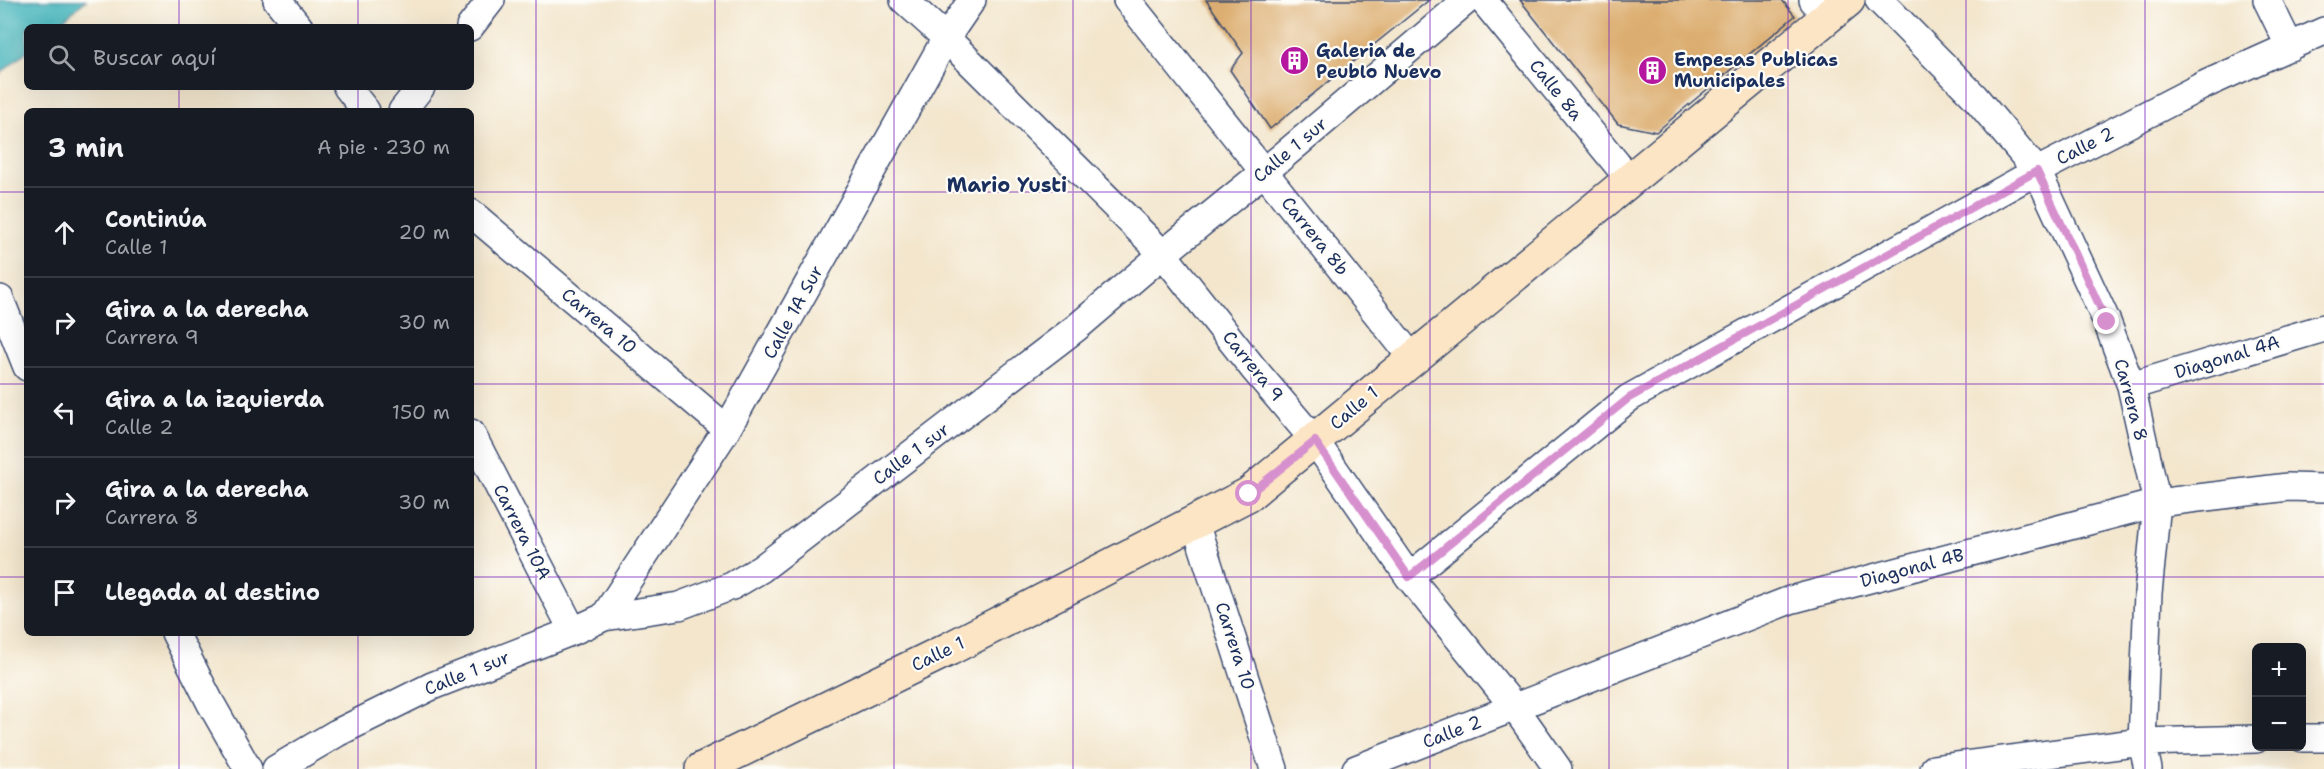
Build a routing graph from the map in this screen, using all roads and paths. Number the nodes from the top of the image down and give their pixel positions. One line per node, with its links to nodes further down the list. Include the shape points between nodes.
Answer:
1 (277, 0): 11 (street)
2 (491, 0): 12 (street)
3 (904, 0): 14 (street, Carrera 9)
4 (972, 0): 14 (street, Calle 1A Sur)
5 (1127, 0): 21 (street, Carrera 8b)
6 (1467, 0): 21 (street, Calle 1 sur)
7 (1483, 0): 22 (street, Calle 8a)
8 (1879, 0): 20 (street, Carrera 8, via 1974,96)
9 (2267, 0): 15 (street)
10 (1829, 6): 22 (main road, Calle 1)
11 (297, 24)
12 (472, 24)
13 (2324, 31): 15 (street, Calle 2)
14 (946, 38): 24 (street, Carrera 9); 30 (street, Calle 1A Sur)
15 (2290, 47): 20 (street, Calle 2, via 2206,84)
16 (349, 90): 18 (street)
17 (419, 90): 19 (street)
18 (364, 108)
19 (404, 108)
20 (2037, 171): 29 (street, Carrera 8, via 2107,322); 36 (street, Calle 2, via 1629,398)
21 (1264, 172): 24 (street, Calle 1 sur); 28 (street, Carrera 8b)
22 (1630, 180): 28 (main road, Calle 1)
23 (474, 216): 30 (street, Carrera 10)
24 (1162, 254): 32 (street, Carrera 9); 37 (street, Calle 1 sur, via 1077,328 761,569 732,586 680,606)
25 (0, 299): 27 (street)
26 (2324, 328): 29 (street, Diagonal 4A)
27 (24, 359)
28 (1413, 359): 32 (main road, Calle 1)
29 (2131, 386): 34 (street, Carrera 8)
30 (727, 429): 37 (street, Calle 1A Sur)
31 (474, 439): 38 (street, Carrera 10A)
32 (1315, 441): 35 (main road, Calle 1, via 1249,494); 36 (street, Carrera 9)
33 (2324, 488): 34 (street, Diagonal 4B, via 2288,487)
34 (2157, 503): 40 (street, Diagonal 4B, via 1790,600); 44 (street, Carrera 8, via 2148,593)
35 (1195, 523): 47 (main road, Calle 1); 48 (street, Carrera 10)
36 (1409, 577): 40 (street, Carrera 9)
37 (604, 617): 38 (street, Calle 1 sur)
38 (573, 631): 46 (street, Calle 1 sur, via 432,686 337,733)
39 (176, 636): 45 (street)
40 (1515, 708): 49 (street, Calle 2); 50 (street, Carrera 9)
41 (2306, 738): 42 (street)
42 (2324, 738)
43 (2252, 739): 44 (street)
44 (2142, 742): 51 (street); 52 (street, Carrera 8)
45 (248, 769)
46 (276, 769)
47 (702, 769)
48 (1274, 769)
49 (1356, 769)
50 (1558, 769)
51 (1934, 769)
52 (2148, 769)

